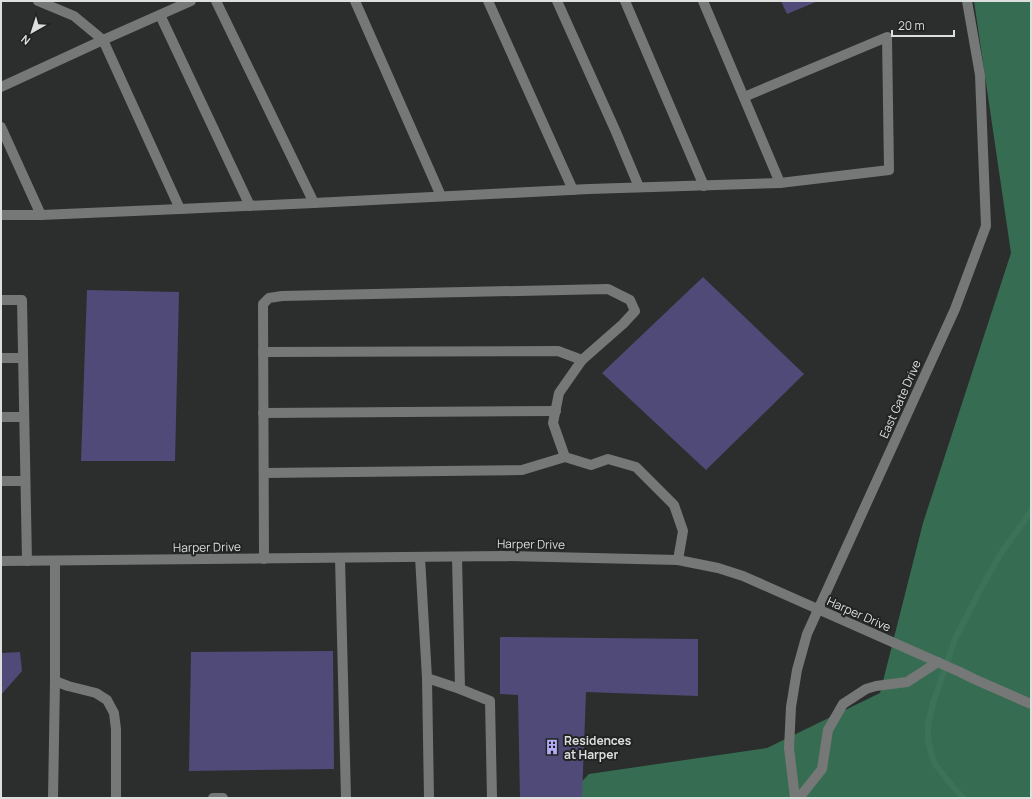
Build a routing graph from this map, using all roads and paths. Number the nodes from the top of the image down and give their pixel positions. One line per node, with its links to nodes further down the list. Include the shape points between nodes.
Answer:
1 (38, 1): 11 (street, via 74,16)
2 (191, 1): 10 (street)
3 (216, 1): 20 (street)
4 (355, 1): 19 (street)
5 (488, 1): 18 (street)
6 (557, 1): 17 (street)
7 (625, 1): 16 (street)
8 (703, 1): 13 (street)
9 (967, 1): 46 (street, East Gate Drive, via 980,75 986,226 955,309)
10 (160, 15): 11 (street); 21 (street)
11 (103, 40): 12 (street); 22 (street)
12 (1, 86)
13 (744, 97): 15 (street); 15 (street, via 887,37 889,170)
14 (1, 127): 24 (street)
15 (780, 183): 16 (street)
16 (704, 186): 17 (street)
17 (640, 187): 18 (street)
18 (573, 190): 19 (street)
19 (441, 196): 20 (street)
20 (314, 203): 21 (street)
21 (250, 206): 22 (street)
22 (180, 209): 24 (street)
23 (1, 215): 24 (street)
24 (41, 215)
25 (1, 300): 28 (street, via 22,300)
26 (263, 352): 29 (street, via 558,351); 29 (street, via 263,304 269,298 282,296 608,289 630,300 634,311); 31 (street)
27 (1, 358): 28 (street)
28 (23, 358): 33 (street)
29 (582, 360): 30 (street, via 559,393)
30 (556, 411): 31 (street); 34 (street, via 554,423)
31 (264, 413): 35 (street)
32 (1, 417): 33 (street)
33 (24, 417): 37 (street)
34 (565, 457): 35 (street, via 522,470); 42 (street, via 591,465 608,459 636,467 674,505 683,531)
35 (264, 473): 41 (street)
36 (1, 481): 37 (street)
37 (25, 481): 44 (street)
38 (420, 557): 39 (street, Harper Drive); 40 (street, Harper Drive); 48 (street)
39 (457, 557): 42 (street, Harper Drive); 50 (street)
40 (340, 558): 41 (street, Harper Drive); 56 (street)
41 (264, 559): 45 (street, Harper Drive)
42 (678, 560): 46 (street, Harper Drive, via 742,576)
43 (1, 561): 44 (street, Harper Drive)
44 (26, 561): 45 (street, Harper Drive)
45 (55, 561): 49 (street)
46 (819, 609): 47 (street, Harper Drive); 59 (street, East Gate Drive, via 807,634 797,670 791,707 789,748)
47 (938, 662): 51 (street, Harper Drive); 60 (street, via 907,682 866,689 843,704 828,730 822,768)
48 (427, 678): 50 (street); 57 (street)
49 (55, 681): 52 (street); 53 (street, via 96,693 107,700 114,713)
50 (460, 689): 58 (street, via 490,701)
51 (1031, 704)
52 (53, 798)
53 (116, 798)
54 (213, 798): 55 (street)
55 (223, 798)
56 (346, 798)
57 (429, 798)
58 (492, 798)
59 (795, 798)
60 (799, 798)

